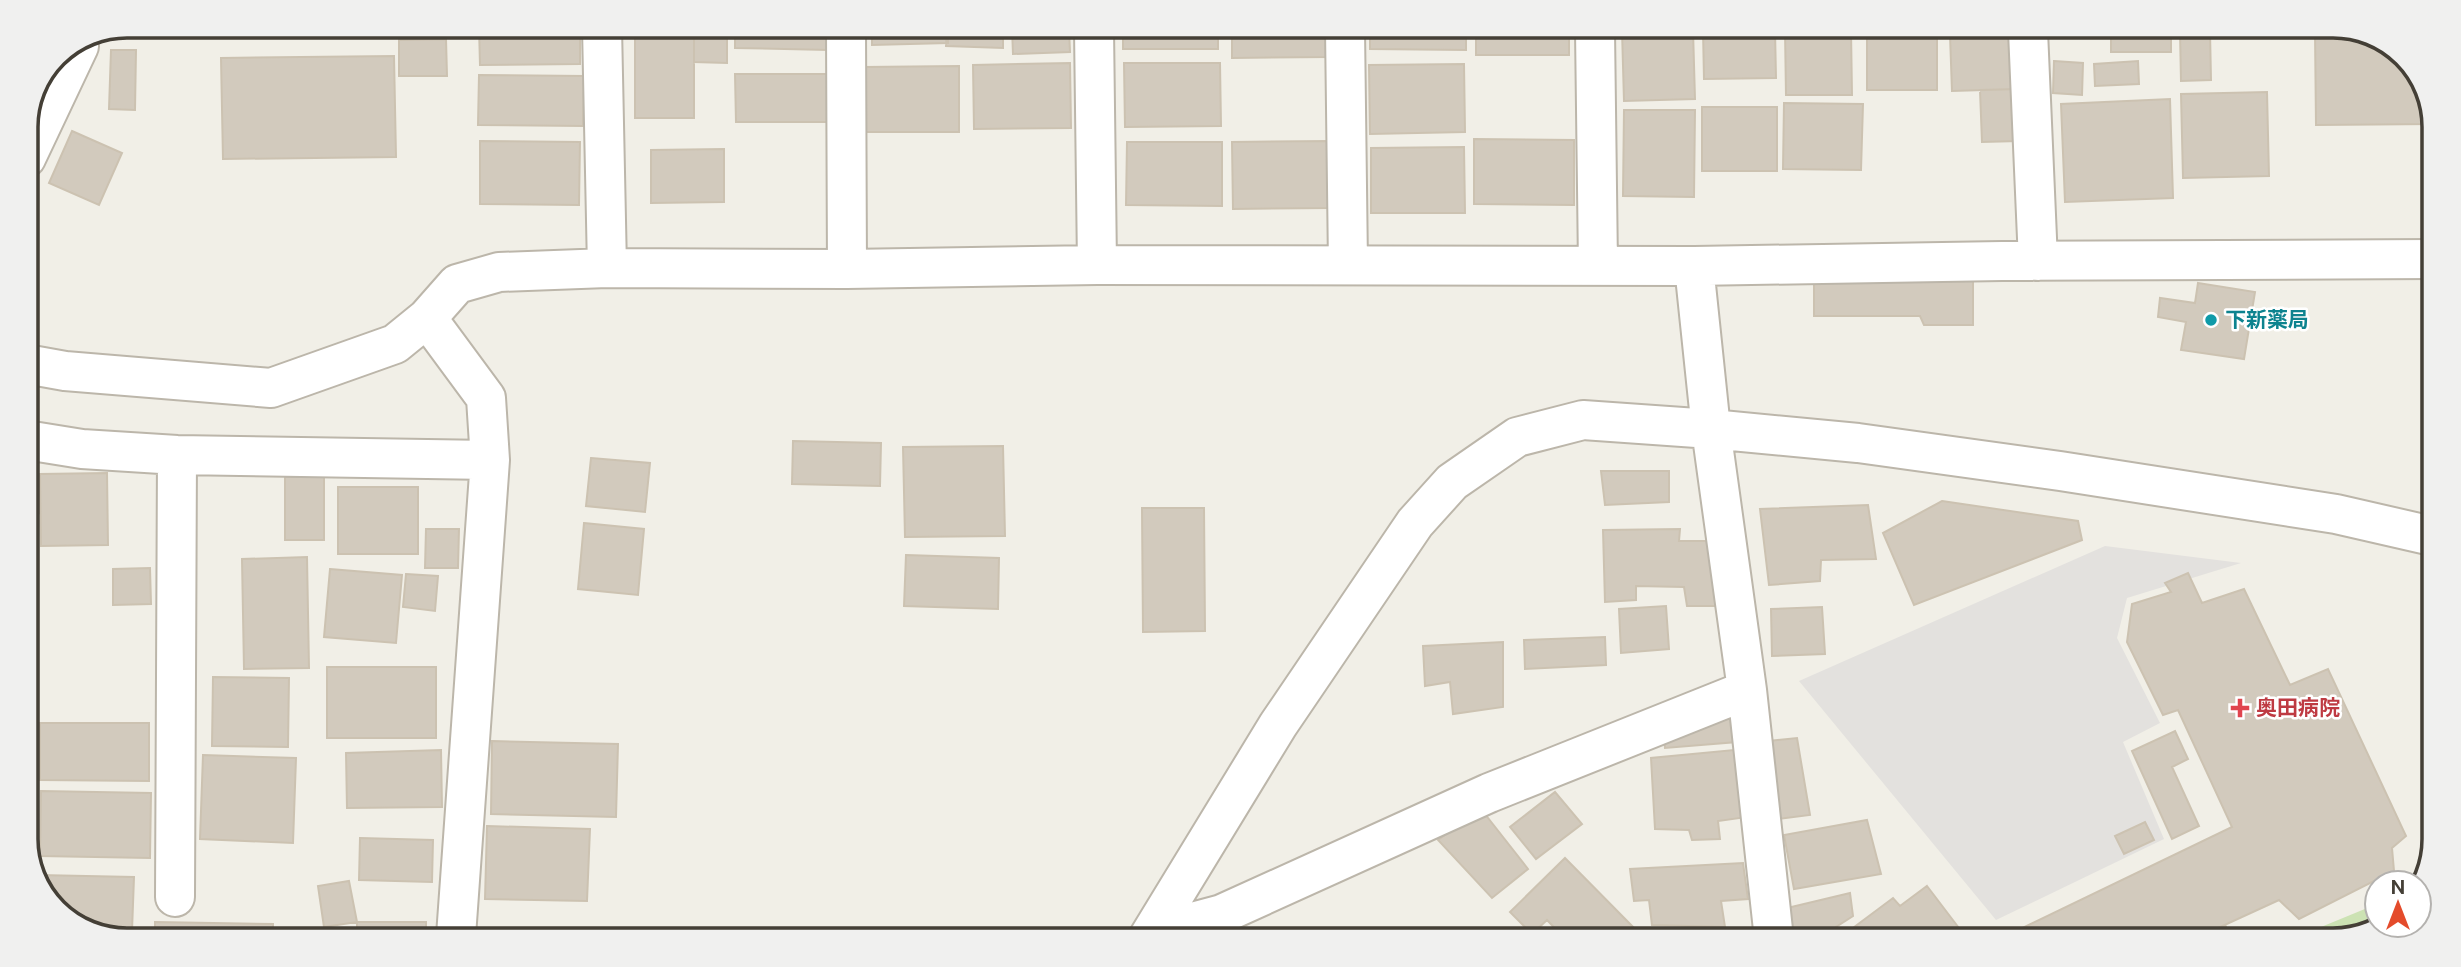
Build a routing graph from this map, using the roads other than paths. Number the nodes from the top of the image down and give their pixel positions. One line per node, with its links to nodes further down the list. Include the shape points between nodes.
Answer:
1 (602, 38): 15 (street)
2 (846, 38): 16 (street)
3 (1094, 38): 11 (street)
4 (1345, 38): 12 (street)
5 (1595, 38): 13 (street)
6 (2028, 38): 10 (street)
7 (74, 57): 8 (street)
8 (38, 133)
9 (2422, 259): 10 (street)
10 (2038, 261): 14 (street)
11 (1097, 265): 12 (street); 16 (street)
12 (1348, 265): 13 (street)
13 (1598, 266): 14 (street)
14 (1694, 266): 19 (street)
15 (607, 268): 16 (street); 17 (street, via 499,272 457,284)
16 (847, 269)
17 (427, 318): 18 (street, via 395,344 271,388); 22 (street, via 486,398)
18 (38, 366)
19 (1711, 429): 23 (street, via 1858,443 2060,471 2336,514); 24 (street); 27 (street, via 1583,420 1517,437 1452,482 1415,523 1279,725)
20 (38, 442): 21 (street)
21 (177, 455): 22 (street); 25 (street)
22 (490, 460): 26 (street)
23 (2422, 534)
24 (1746, 690): 28 (street, via 1489,793 1222,914); 29 (street)
25 (175, 897)
26 (457, 928)
27 (1153, 928)
28 (1173, 928)
29 (1773, 928)

